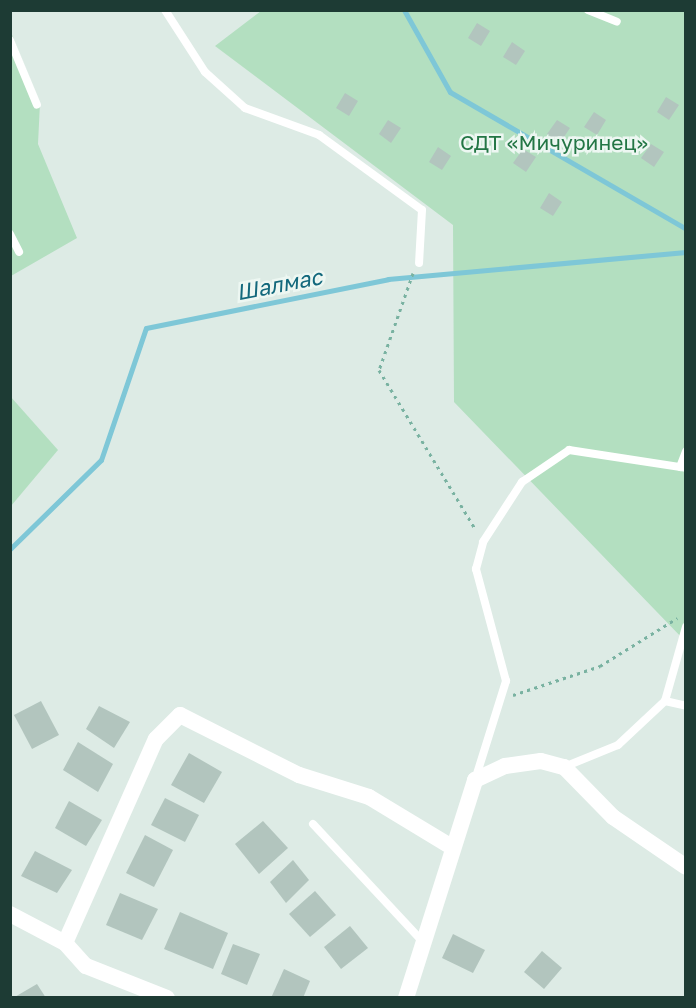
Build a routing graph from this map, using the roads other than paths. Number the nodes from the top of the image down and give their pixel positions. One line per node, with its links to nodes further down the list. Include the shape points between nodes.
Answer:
1 (165, 10): 8 (lane, via 205,72 245,108 319,135 422,210)
2 (588, 10): 3 (lane)
3 (617, 22)
4 (10, 40): 5 (lane)
5 (37, 105)
6 (10, 234): 7 (lane)
7 (19, 252)
8 (419, 263)
9 (686, 451): 10 (lane)
10 (683, 467): 15 (lane, via 569,450 522,482 483,542 476,569 506,681)
11 (686, 627): 12 (lane)
12 (665, 701): 13 (lane); 14 (lane, via 618,745)
13 (686, 706)
14 (564, 767): 15 (street, via 541,761 505,766); 18 (street, via 613,817)
15 (475, 780): 17 (street)
16 (313, 824): 20 (lane)
17 (450, 846): 20 (street); 21 (street, via 369,796 299,775 180,715 156,739)
18 (686, 867)
19 (10, 914): 21 (street)
20 (422, 941): 22 (street)
21 (65, 943): 23 (street, via 86,966)
22 (410, 996)
23 (167, 998)

